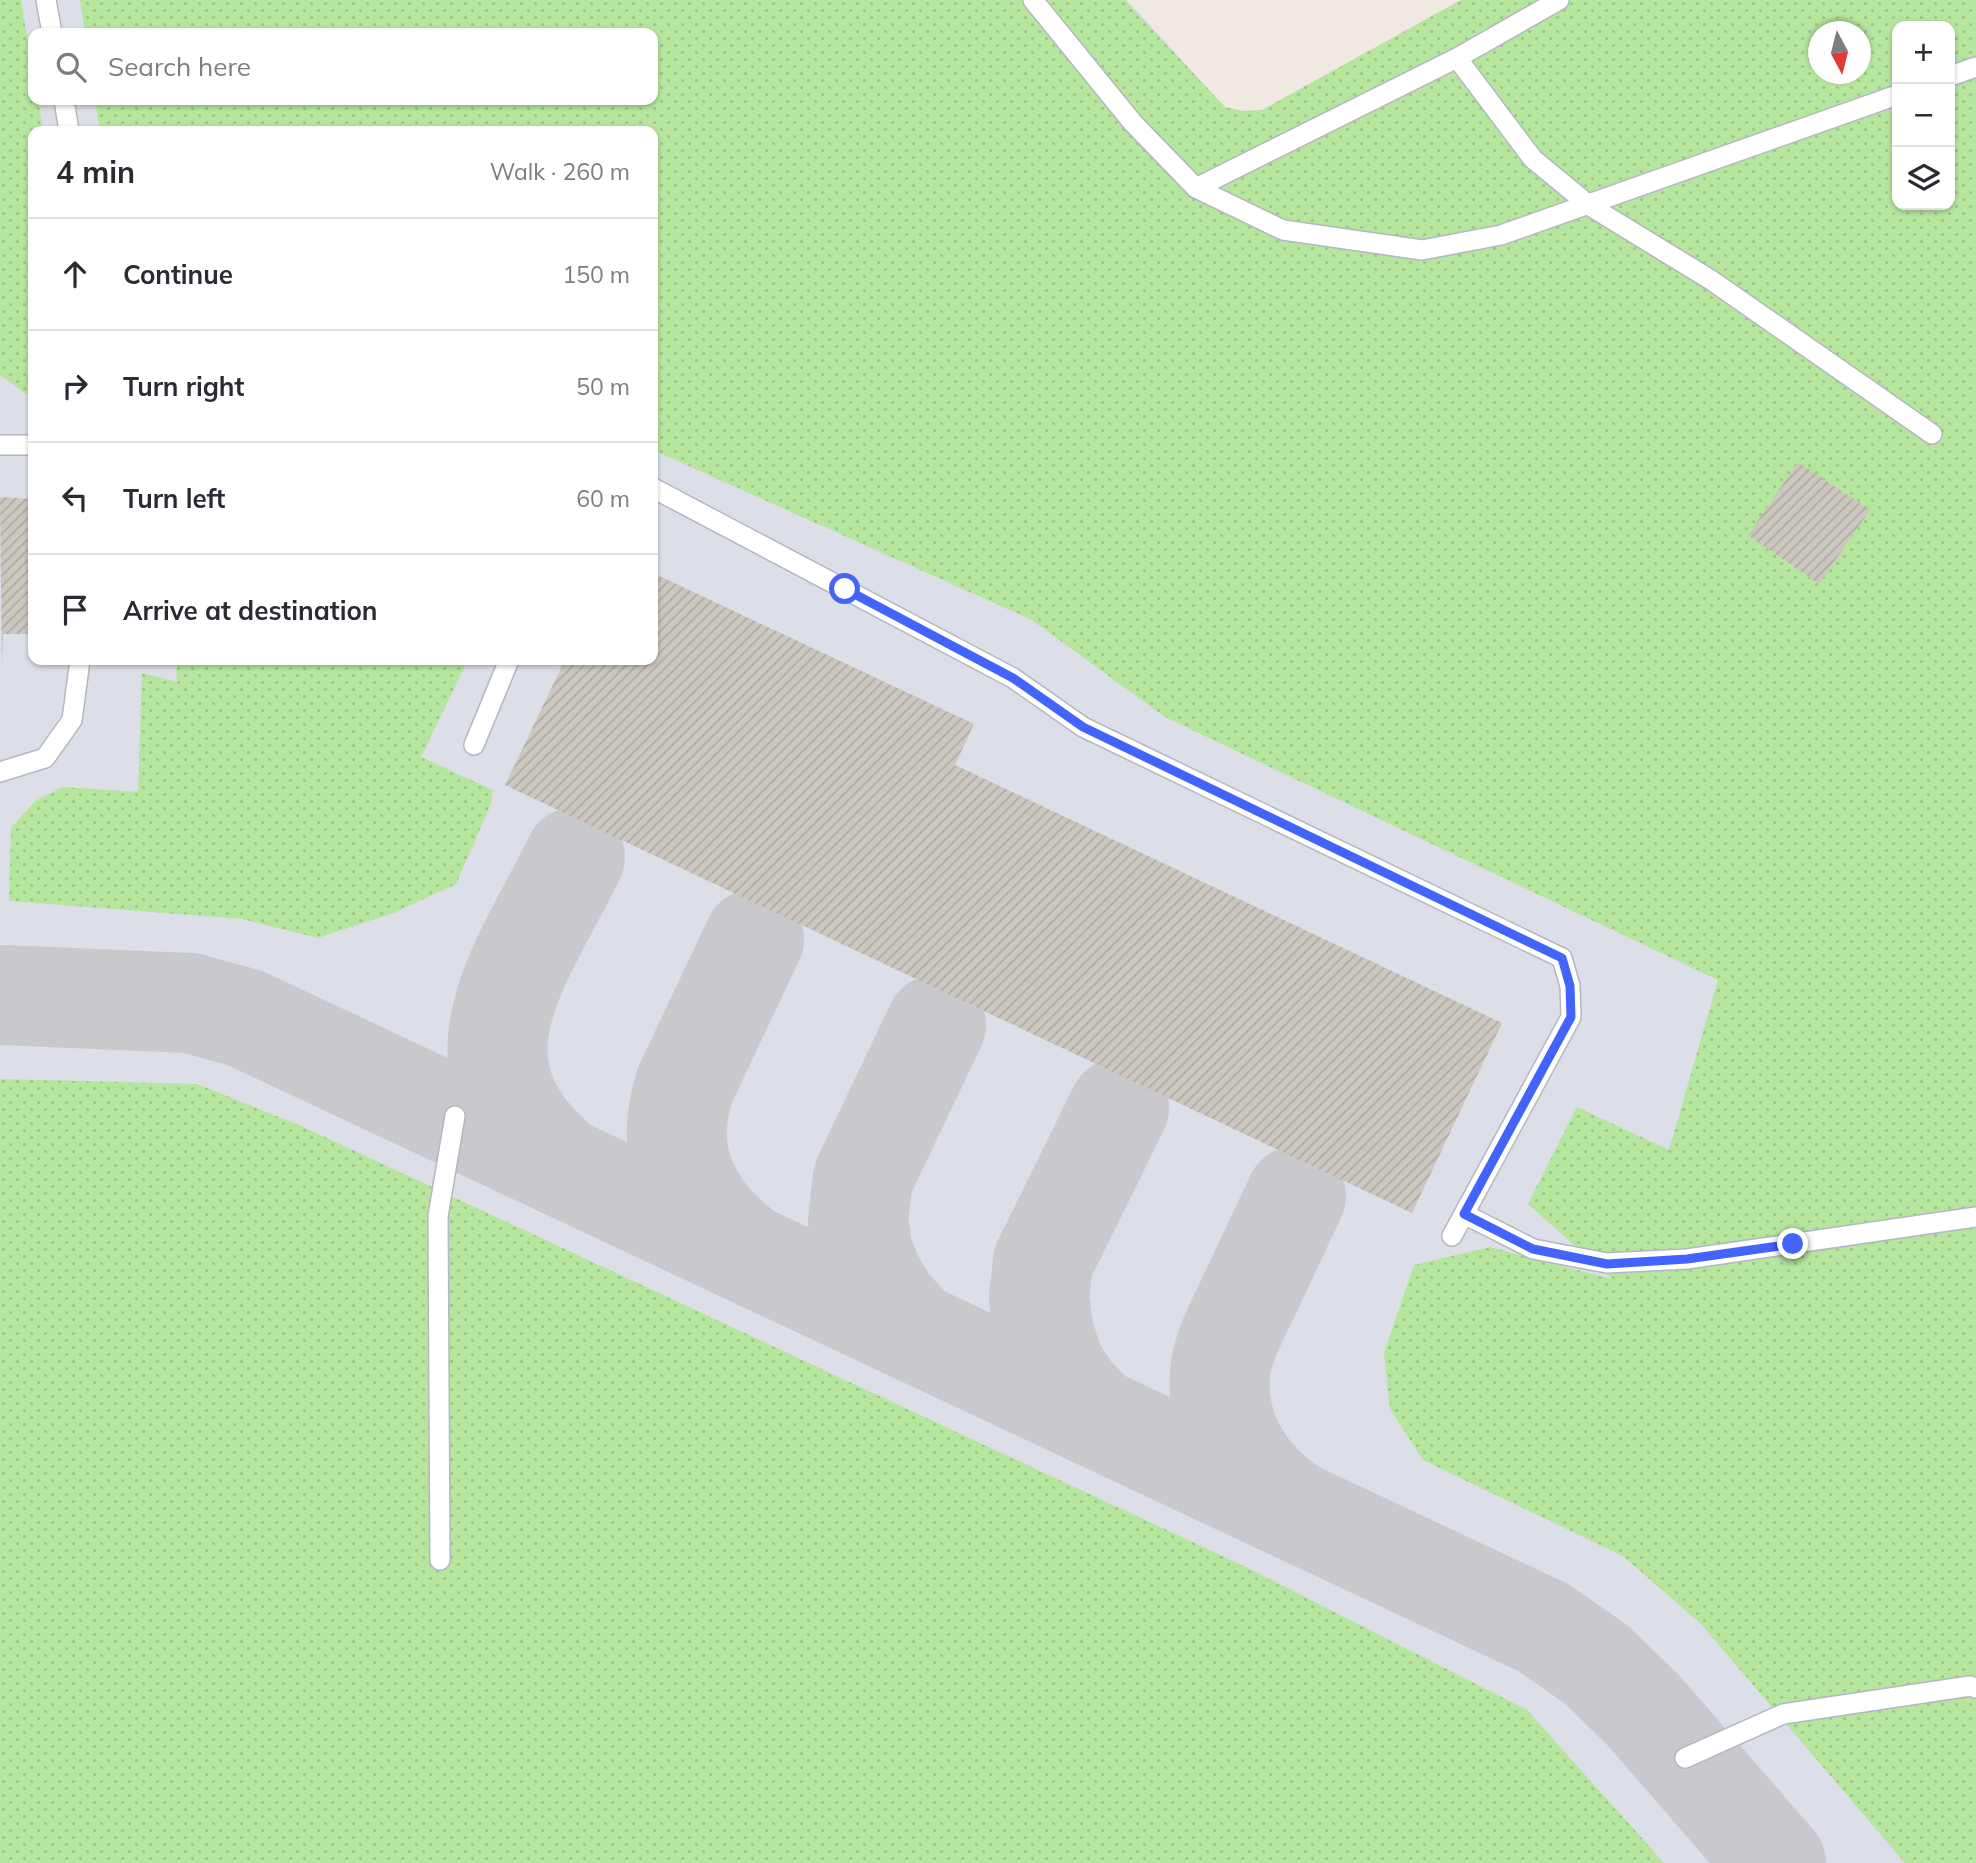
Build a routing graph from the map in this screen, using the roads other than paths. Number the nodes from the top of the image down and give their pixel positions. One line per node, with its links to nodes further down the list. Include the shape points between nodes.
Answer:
1 (46, 0): 4 (lane)
2 (1033, 0): 11 (lane, via 1133,123)
3 (1559, 0): 5 (lane)
4 (51, 28)
5 (1457, 58): 11 (lane); 12 (lane, via 1533,159)
6 (1976, 67): 7 (lane)
7 (1955, 74)
8 (1892, 97): 12 (lane)
9 (65, 105): 10 (lane)
10 (68, 126)
11 (1196, 188): 12 (lane, via 1283,230 1422,250 1501,235)
12 (1590, 206): 13 (lane, via 1711,280)
13 (1932, 434)
14 (0, 445): 15 (lane)
15 (28, 445)
16 (658, 491): 22 (lane, via 1013,678 1083,727 1562,958 1570,986 1571,1017)
17 (79, 665): 20 (lane, via 72,720 45,758)
18 (507, 665): 19 (lane)
19 (474, 745)
20 (0, 772)
21 (455, 1116): 25 (lane, via 438,1216)
22 (1464, 1214): 23 (lane, via 1533,1249 1607,1264 1687,1259); 24 (lane)
23 (1976, 1217)
24 (1452, 1237)
25 (440, 1560)
26 (1976, 1688): 27 (lane, via 1783,1714)
27 (1685, 1758)

